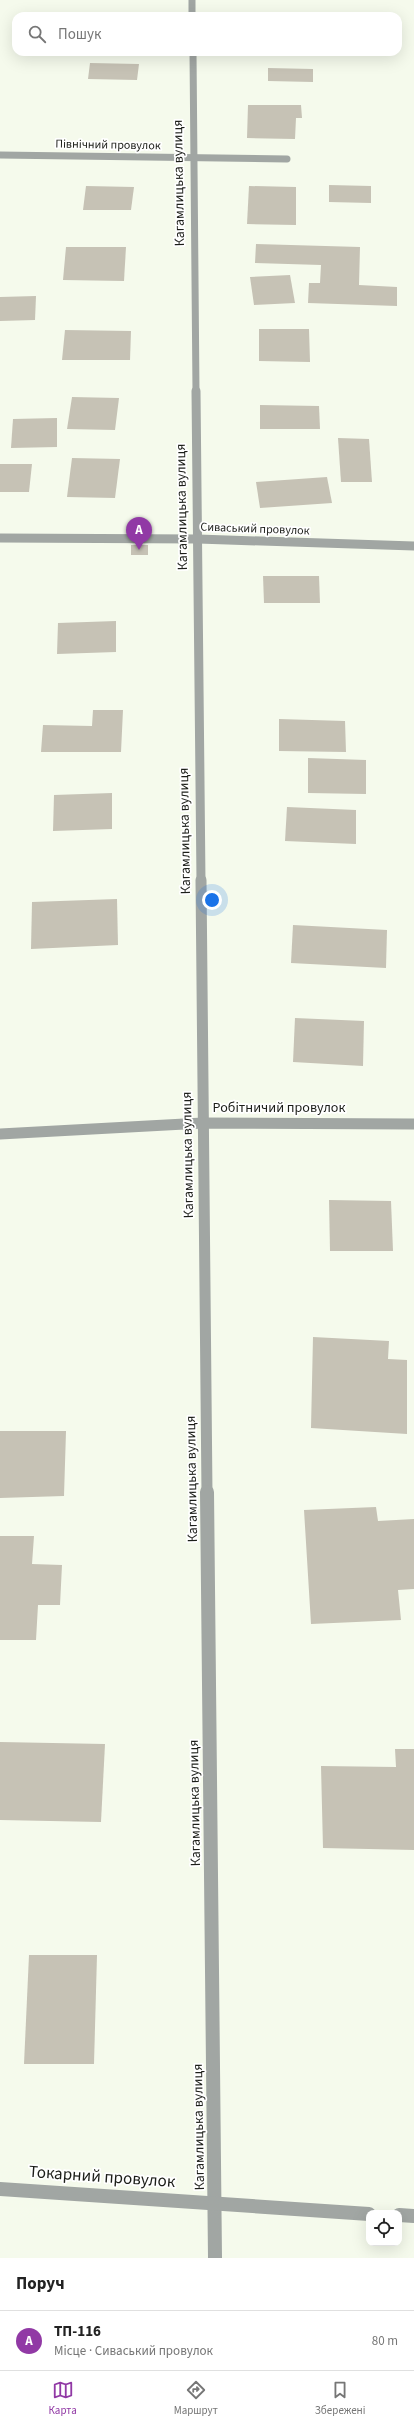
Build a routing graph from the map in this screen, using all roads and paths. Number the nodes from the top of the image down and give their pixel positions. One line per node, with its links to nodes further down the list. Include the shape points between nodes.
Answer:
1 (192, 0): 2 (street)
2 (192, 12)
3 (193, 56): 5 (street, Кагамлицька вулиця)
4 (0, 155): 5 (street, Північний провулок)
5 (194, 157): 6 (street, Північний провулок); 8 (street, Кагамлицька вулиця)
6 (287, 159)
7 (0, 538): 8 (street, Сиваський провулок)
8 (198, 539): 9 (street, Сиваський провулок); 10 (street, Кагамлицька вулиця)
9 (414, 546)
10 (203, 1123): 11 (street, Робітничий провулок); 12 (street, Робітничий провулок); 14 (street, Кагамлицька вулиця)
11 (414, 1124)
12 (0, 1134)
13 (0, 2189): 14 (street, Токарний провулок)
14 (214, 2205): 15 (street, Токарний провулок); 18 (street, Кагамлицька вулиця)
15 (366, 2214)
16 (402, 2216): 17 (street)
17 (414, 2216)
18 (215, 2258)

